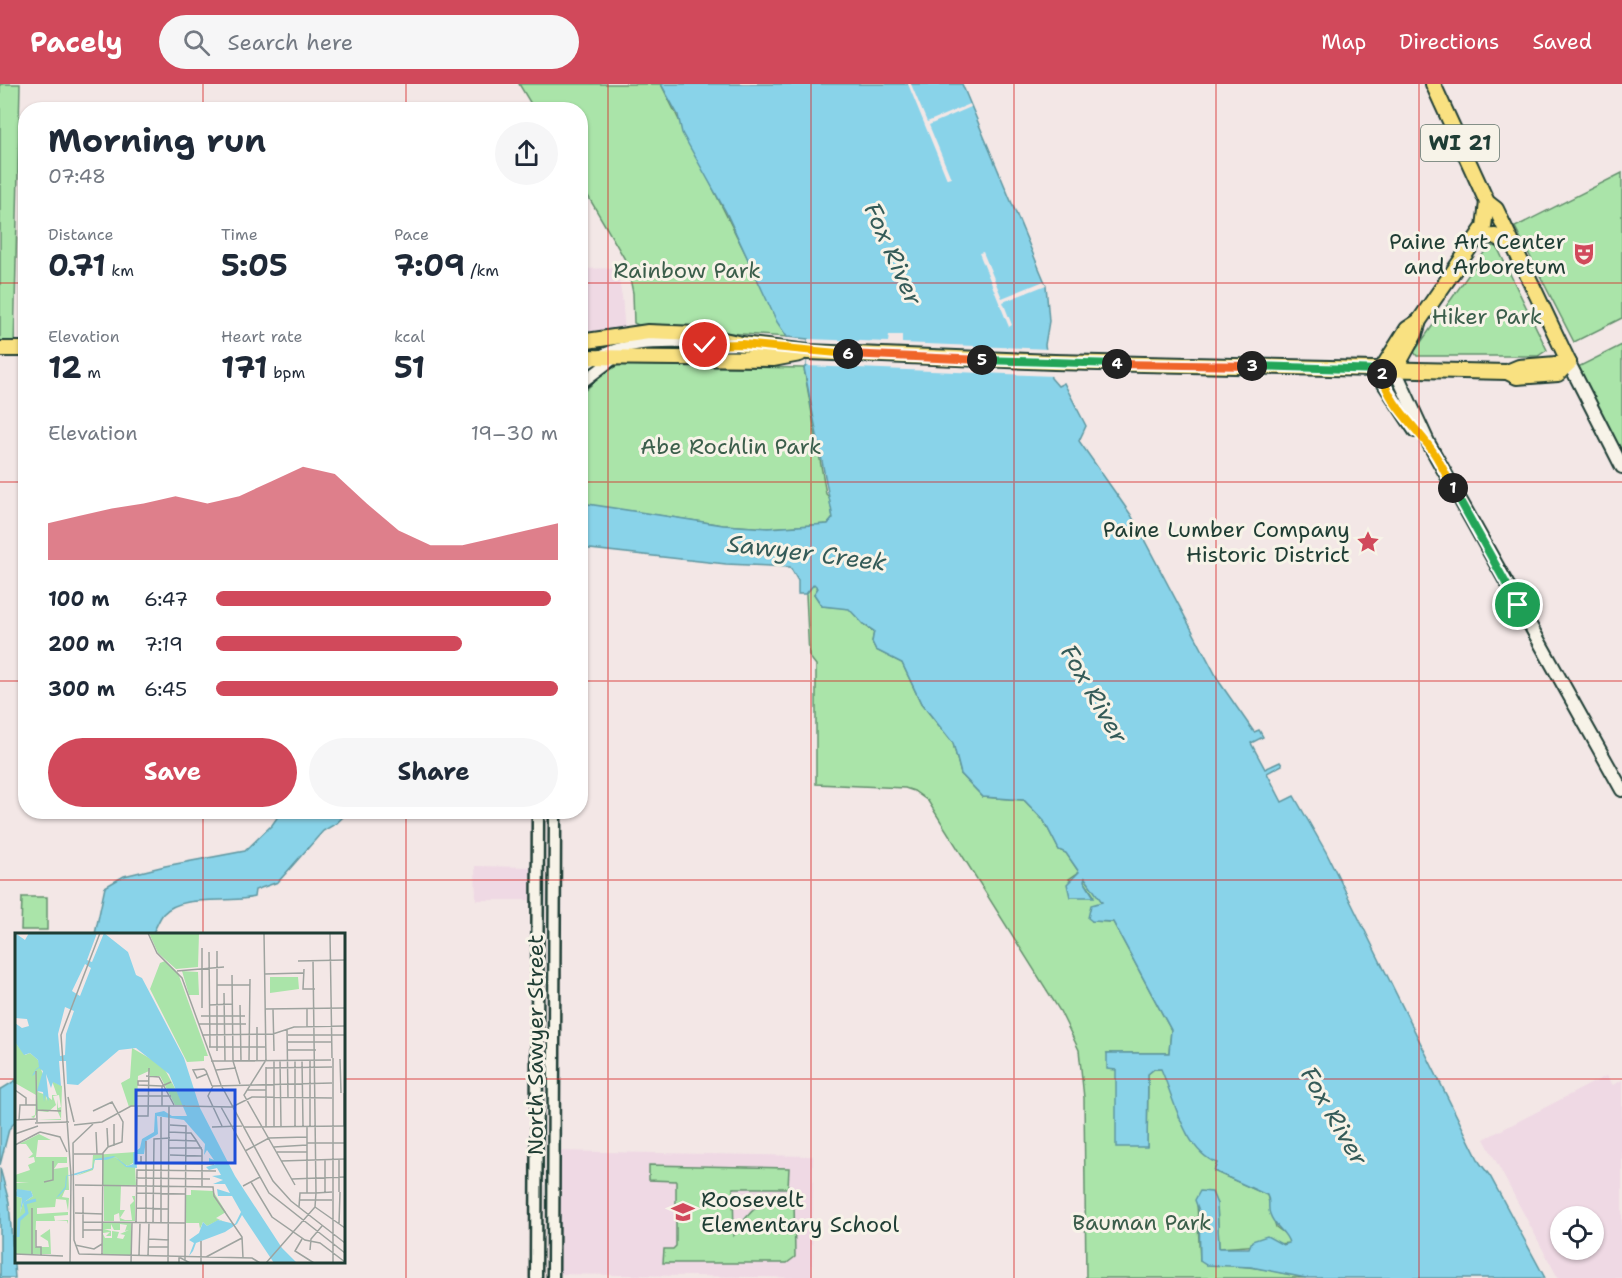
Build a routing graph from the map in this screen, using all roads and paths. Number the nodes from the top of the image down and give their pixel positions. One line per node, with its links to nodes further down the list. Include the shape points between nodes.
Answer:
1 (1433, 84): 2 (main road, WI 21)
2 (1487, 202): 3 (main road, via 1486,220); 4 (main road, WI 21, via 1496,208)
3 (1478, 237): 4 (main road, via 1495,236); 15 (main road)
4 (1514, 246): 14 (main road, WI 21)
5 (588, 341): 6 (main road, via 648,332 697,334)
6 (742, 344): 9 (main road); 11 (street, via 636,344)
7 (0, 349): 8 (main road)
8 (18, 349)
9 (808, 352): 12 (main road, via 773,359); 15 (main road)
10 (588, 357): 11 (main road)
11 (596, 357): 12 (main road); 13 (street)
12 (616, 357): 16 (street)
13 (588, 363)
14 (1569, 363): 15 (main road, via 1558,374 1546,377 1517,377 1507,372); 17 (main road)
15 (1388, 370): 18 (main road)
16 (588, 378)
17 (1622, 467)
18 (1622, 790)
19 (538, 819): 21 (street, North Sawyer Street)
20 (555, 819): 22 (street, North Sawyer Street)
21 (536, 1278)
22 (553, 1278)

